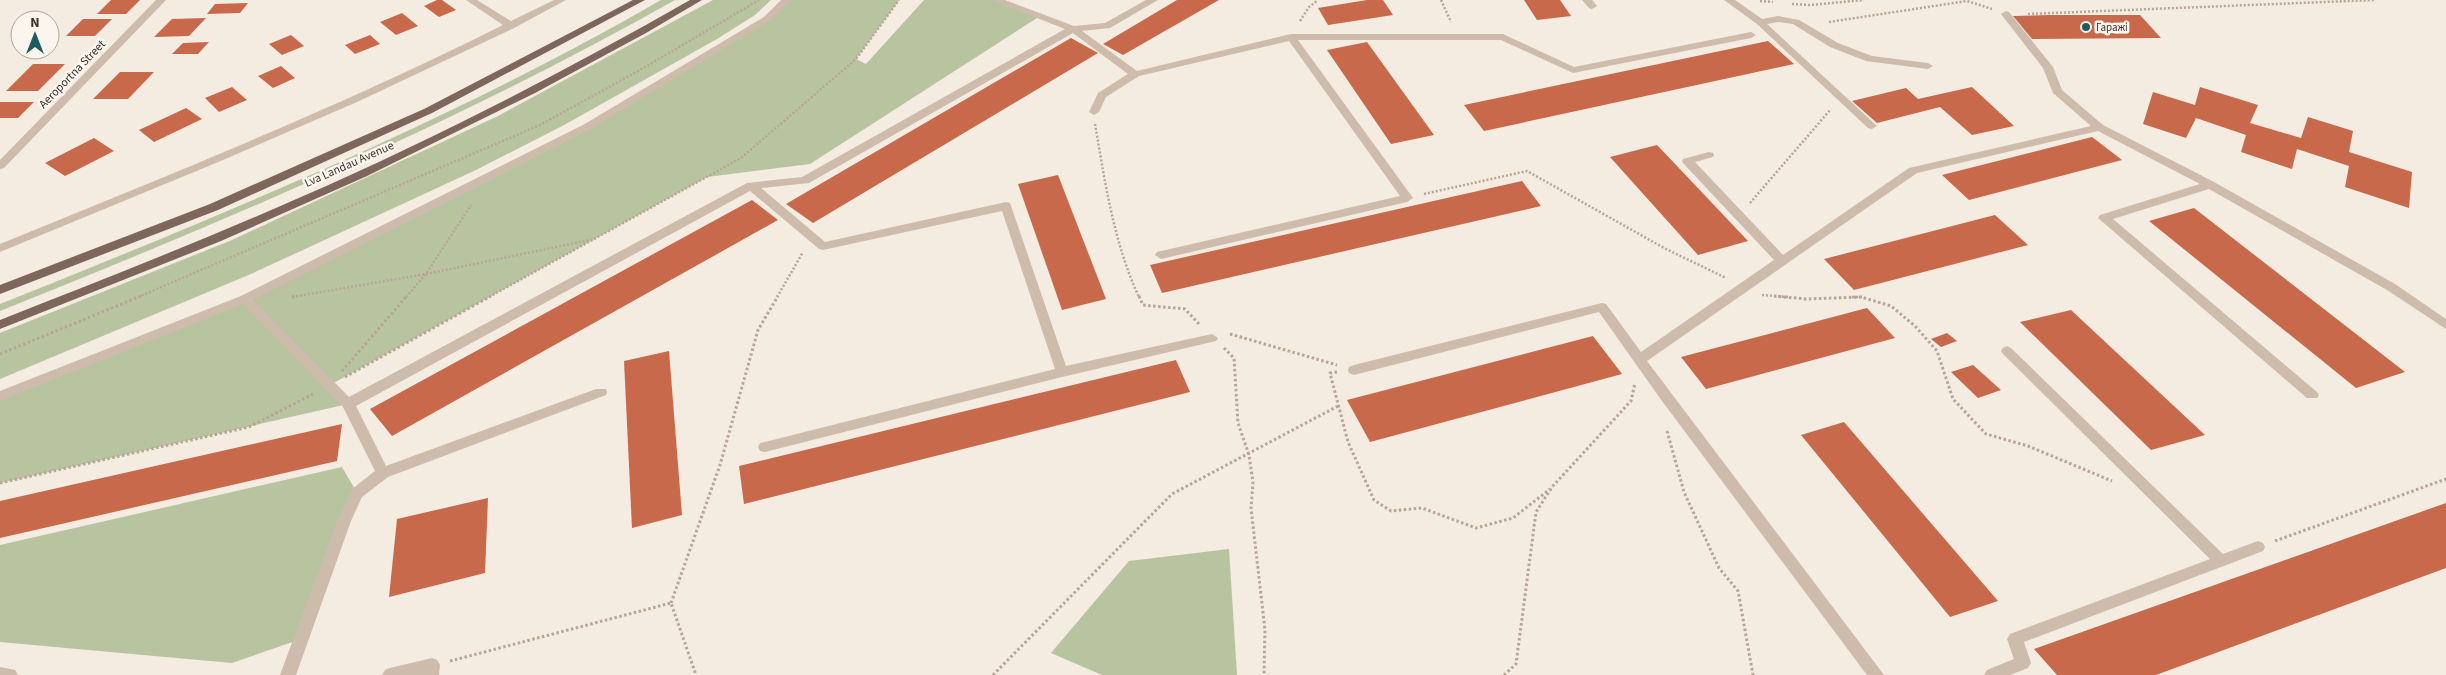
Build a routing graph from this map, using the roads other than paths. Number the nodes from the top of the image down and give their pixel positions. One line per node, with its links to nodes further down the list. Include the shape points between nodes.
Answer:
1 (161, 0): 22 (street, Aeroportna Street)
2 (471, 0): 12 (street)
3 (562, 0): 12 (street)
4 (640, 0): 28 (main road, Lva Landau Avenue, via 428,111 214,207)
5 (697, 0): 30 (main road, Lva Landau Avenue, via 455,131 247,225)
6 (787, 0): 29 (street, via 767,19 587,126)
7 (996, 0): 13 (street)
8 (1153, 0): 13 (street, via 1107,26)
9 (1729, 0): 11 (street)
10 (2006, 14): 20 (street, via 2048,67 2057,92)
11 (1760, 22): 16 (street, via 1778,19 1796,22 1834,45 1870,59); 19 (street)
12 (510, 26): 25 (street, via 193,169)
13 (1073, 29): 17 (street); 24 (street, via 805,180)
14 (1751, 35): 15 (street, via 1573,70 1503,37)
15 (1291, 37): 17 (street); 26 (street, via 1407,198)
16 (1928, 66)
17 (1135, 74): 18 (street, via 1102,95)
18 (1094, 112)
19 (1872, 126)
20 (2099, 126): 23 (street); 27 (street, via 1913,170)
21 (1709, 155): 27 (street, via 1687,161)
22 (0, 166)
23 (2210, 185): 31 (street, via 2391,287); 38 (street, via 2104,218)
24 (751, 186): 36 (street, via 823,246 1006,206); 40 (street)
25 (0, 248)
26 (1161, 255)
27 (1782, 261): 34 (street)
28 (0, 290)
29 (245, 299): 39 (street); 40 (street)
30 (0, 325)
31 (2446, 325)
32 (1212, 338): 36 (street)
33 (2007, 350): 44 (street)
34 (1640, 360): 35 (street, via 1602,307); 50 (street)
35 (1354, 370)
36 (1062, 372): 41 (street)
37 (600, 392): 42 (street)
38 (2312, 395)
39 (0, 396)
40 (348, 404): 42 (street)
41 (765, 447)
42 (383, 473): 48 (street, via 357,493 350,507)
43 (2258, 547): 44 (street)
44 (2221, 561): 51 (street, via 2015,639 2023,663)
45 (432, 670): 49 (street)
46 (0, 674): 47 (street)
47 (10, 675)
48 (288, 675)
49 (390, 675)
50 (1876, 675)
51 (1992, 675)

